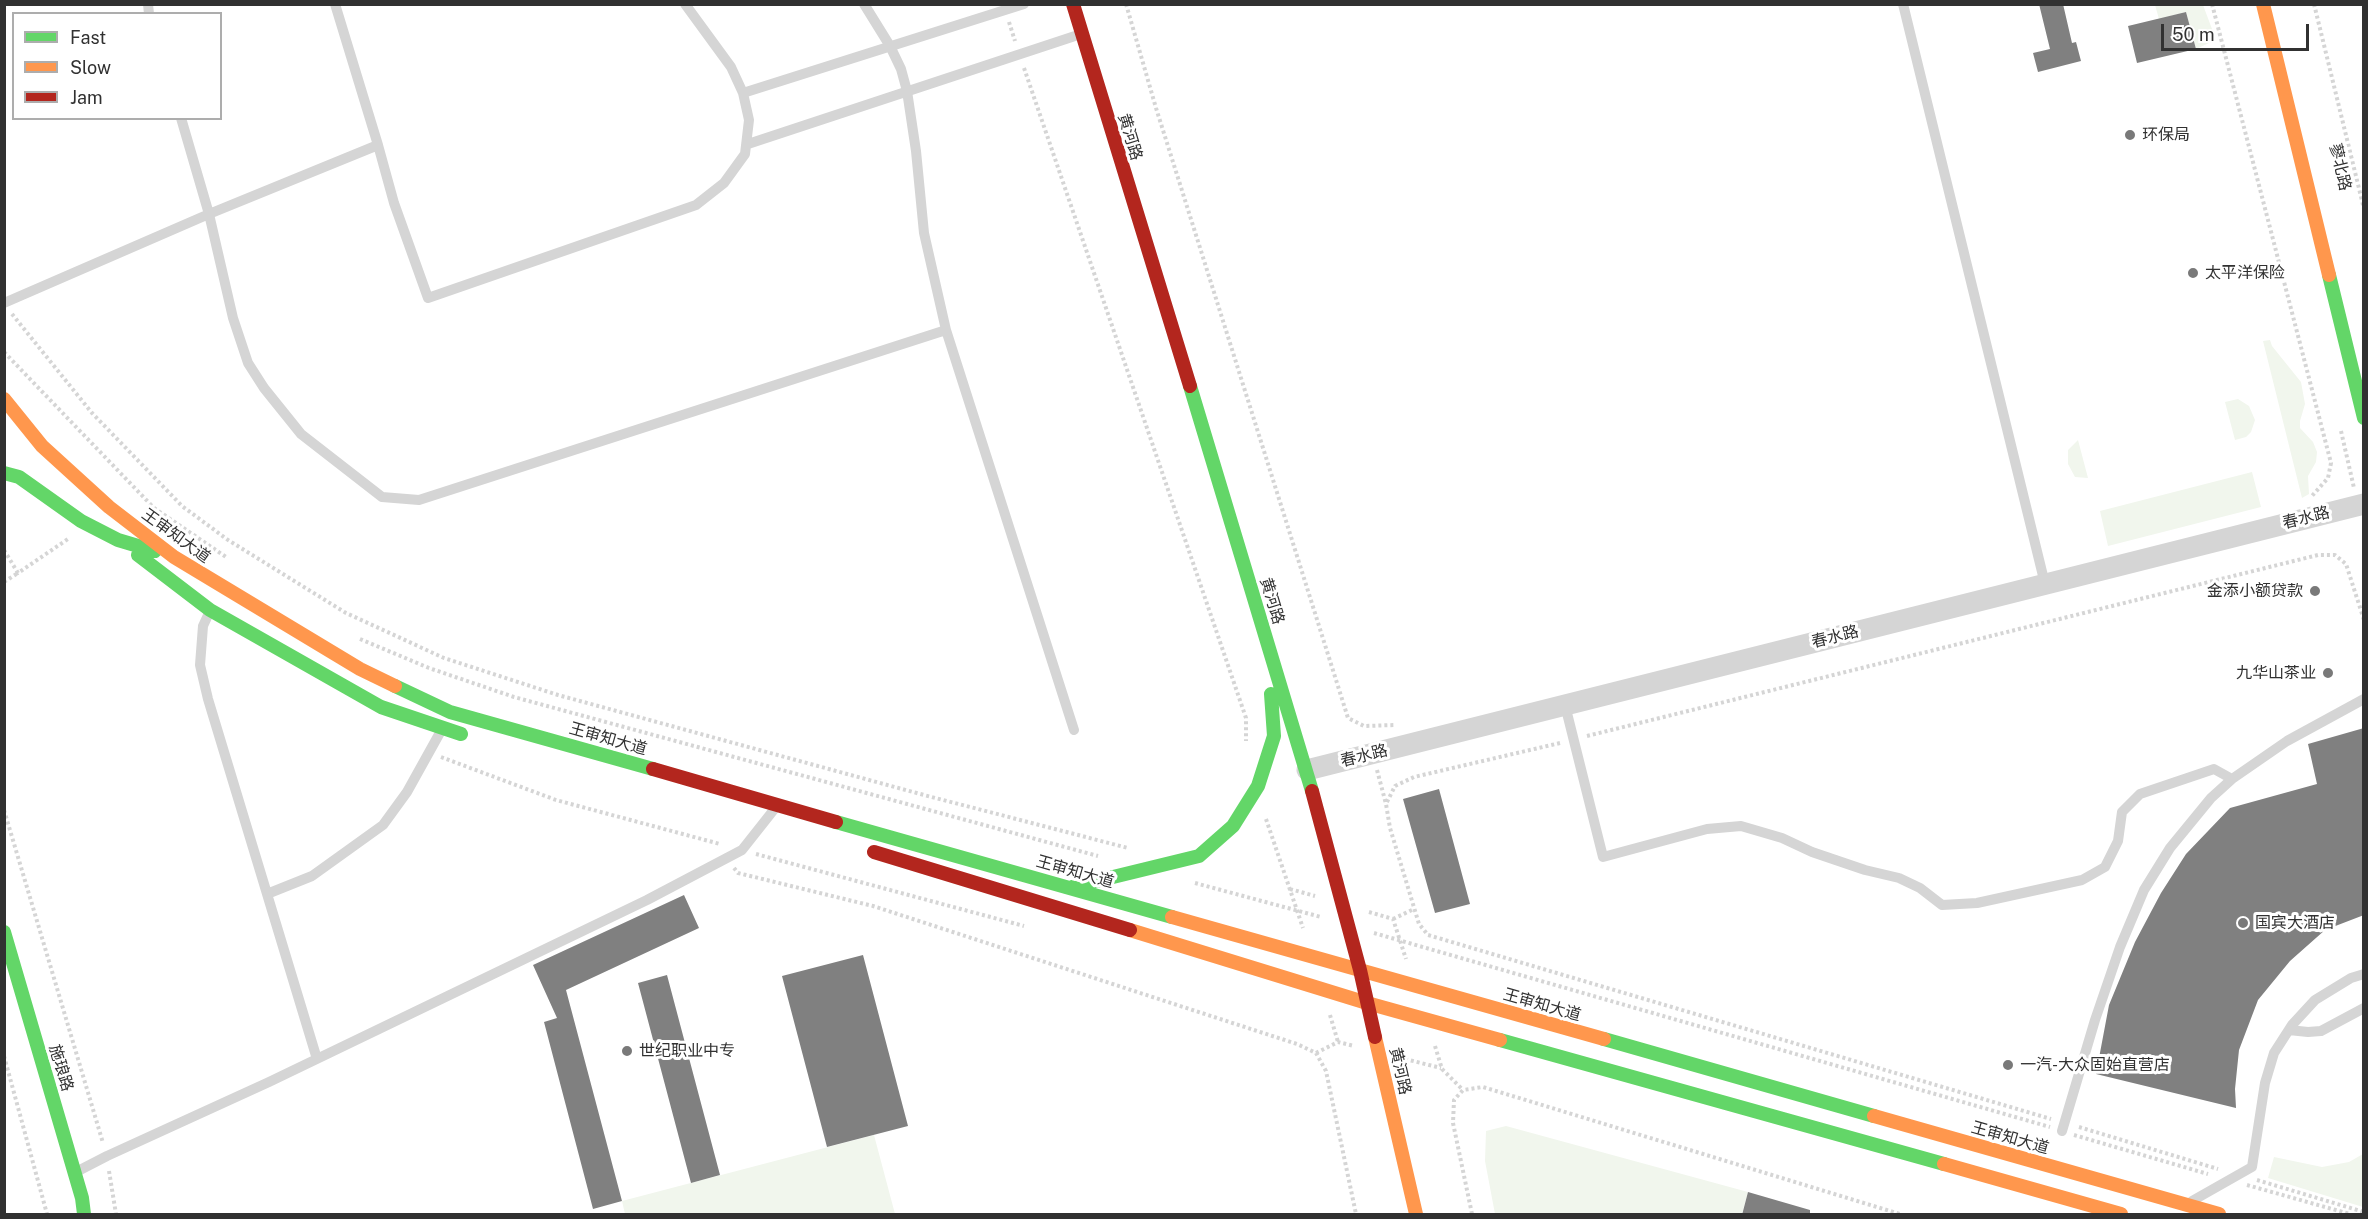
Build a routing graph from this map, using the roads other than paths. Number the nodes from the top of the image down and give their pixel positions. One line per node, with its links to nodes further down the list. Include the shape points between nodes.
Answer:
1 (335, 4): 14 (lane)
2 (685, 4): 11 (lane, via 731,67)
3 (864, 4): 9 (lane)
4 (1024, 4): 9 (lane)
5 (1903, 4): 25 (lane)
6 (2263, 4): 19 (main road)
7 (1076, 5): 8 (main road, 黄河路)
8 (1082, 34): 10 (lane); 27 (main road, 黄河路)
9 (890, 46): 10 (lane); 11 (lane)
10 (908, 91): 13 (lane); 17 (lane, via 924,233)
11 (743, 93): 13 (lane, via 749,120)
12 (182, 120): 15 (lane)
13 (748, 144): 14 (lane, via 724,183 696,205 428,298)
14 (378, 145): 15 (lane)
15 (209, 214): 16 (lane); 17 (lane, via 233,318 248,363 301,434 382,497 419,500)
16 (4, 304)
17 (946, 330): 32 (lane)
18 (4, 399): 24 (main road, 王审知大道, via 42,446 109,507)
19 (2364, 418)
20 (4, 472): 23 (main road, via 19,477 81,521)
21 (75, 500): 23 (main road)
22 (2364, 504): 25 (street, 春水路)
23 (118, 540): 24 (main road); 26 (main road)
24 (174, 557): 26 (main road, 王审知大道)
25 (2045, 584): 29 (street, 春水路)
26 (216, 599): 30 (main road, 王审知大道); 31 (main road, via 381,707); 39 (lane, via 202,626 200,665)
27 (1268, 643): 34 (main road, 黄河路); 38 (main road, via 1274,736 1258,786 1233,826 1199,856)
28 (2364, 699): 35 (lane, via 2287,741)
29 (1565, 705): 34 (street, 春水路); 35 (lane, via 1603,857 1707,829 1741,826 1865,870 1899,878 1942,905 1977,903 2082,880 2105,867 2118,841 2122,812 2140,794 2214,769)
30 (450, 712): 31 (lane); 36 (main road, 王审知大道)
31 (442, 729): 33 (main road); 39 (lane, via 407,792 383,825 312,876)
32 (1074, 730)
33 (475, 738)
34 (1307, 771): 42 (main road, 黄河路)
35 (2232, 779): 48 (lane, via 2170,848 2144,890 2095,1020)
36 (778, 804): 38 (main road, 王审知大道); 47 (lane, via 742,850)
37 (856, 847): 44 (main road)
38 (1070, 887): 42 (main road, 王审知大道)
39 (267, 894): 47 (lane)
40 (4, 932): 49 (main road, 施琅路)
41 (4, 963): 52 (main road, 施琅路, via 56,1134)
42 (1360, 970): 44 (main road, 黄河路); 50 (main road, 王审知大道)
43 (2364, 974): 46 (lane, via 2316,1000)
44 (1367, 1002): 54 (main road, 黄河路); 55 (main road)
45 (2364, 1008): 46 (lane, via 2321,1031)
46 (2289, 1030): 50 (lane, via 2274,1053 2265,1083 2252,1167)
47 (317, 1059): 49 (lane)
48 (2062, 1131)
49 (75, 1173): 53 (main road, 施琅路)
50 (2184, 1204): 51 (main road, 王审知大道)
51 (2211, 1213)
52 (73, 1215)
53 (84, 1215)
54 (1416, 1215)
55 (2121, 1215)

